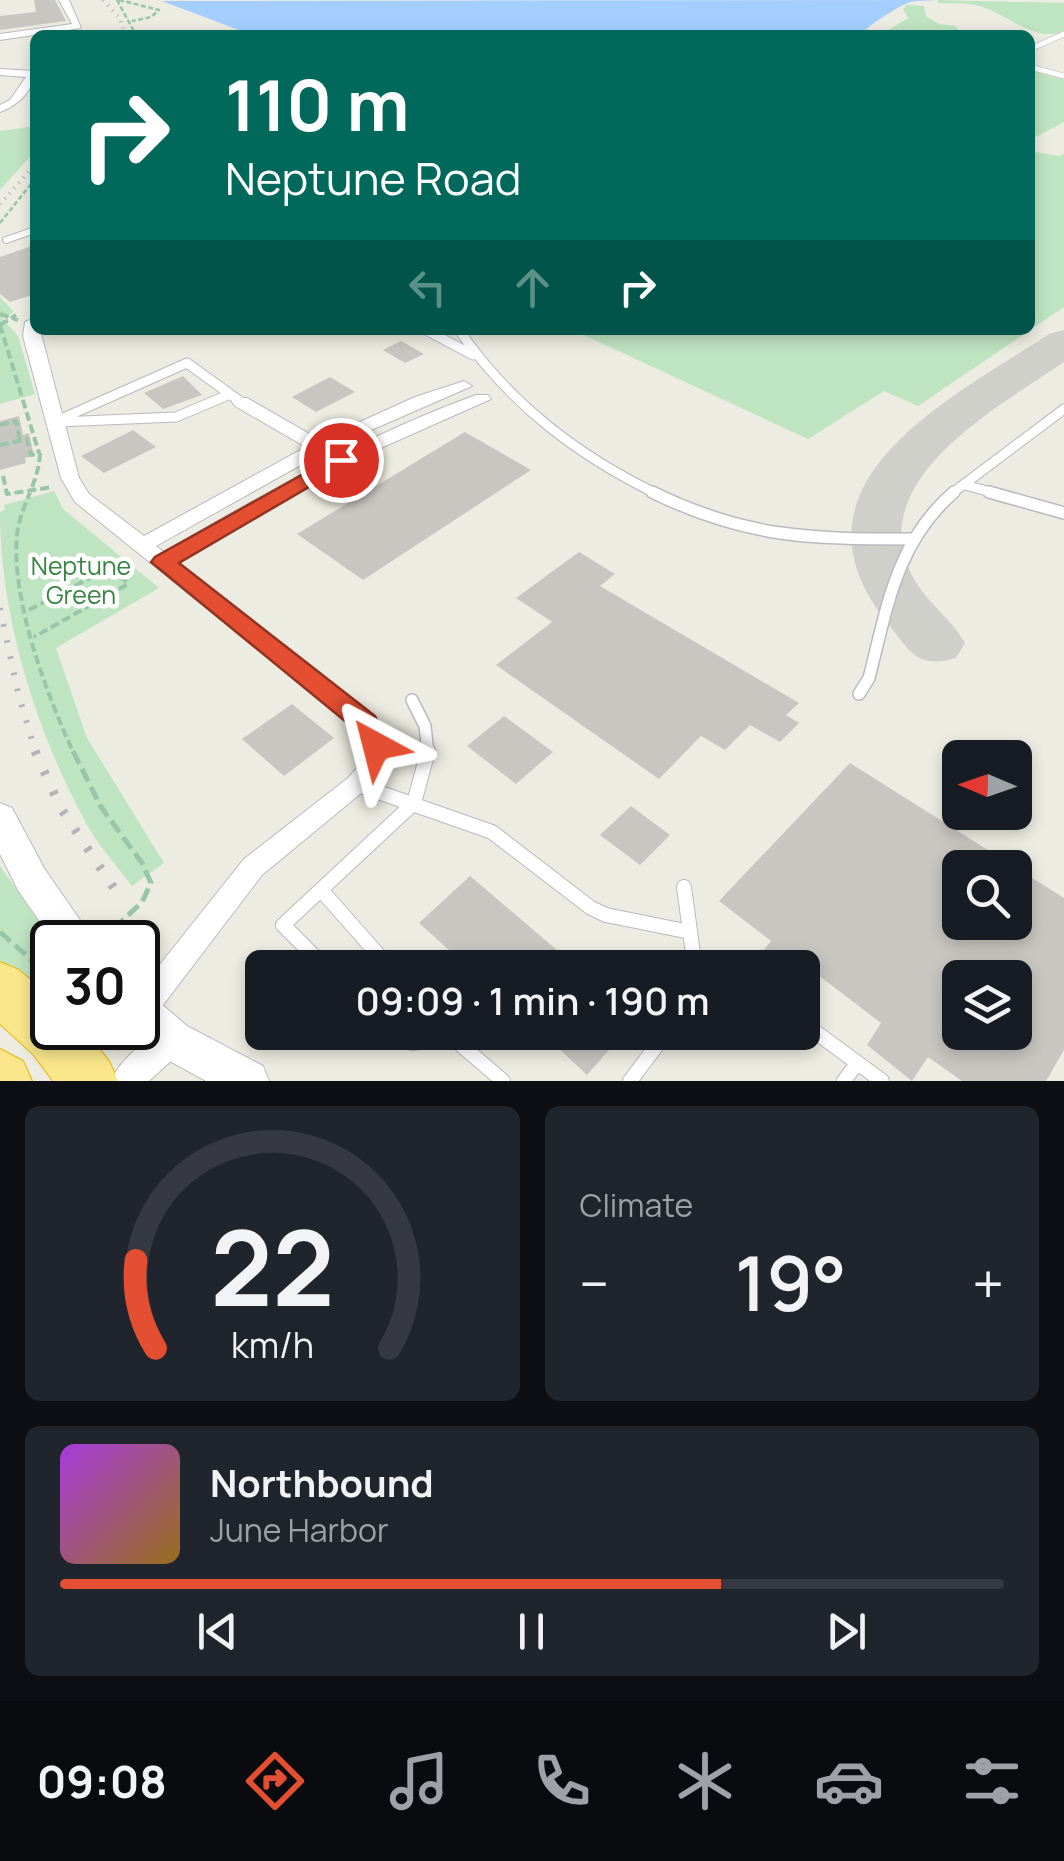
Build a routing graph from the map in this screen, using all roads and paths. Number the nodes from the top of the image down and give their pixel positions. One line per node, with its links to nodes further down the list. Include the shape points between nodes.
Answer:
1 (64, 0): 4 (street, via 78,26)
2 (118, 0): 3 (path); 3 (path, via 159,10)
3 (132, 21): 5 (path)
4 (47, 30)
5 (135, 30)
6 (30, 32): 8 (street)
7 (1064, 34): 9 (lane)
8 (0, 36)
9 (1035, 47)
10 (1035, 68): 13 (lane)
11 (0, 72): 12 (street)
12 (30, 74)
13 (1064, 76)
14 (30, 78): 15 (street, via 14,102)
15 (0, 109)
16 (30, 185): 17 (path)
17 (0, 223)
18 (30, 232): 19 (lane)
19 (6, 240)
20 (28, 319): 21 (path)
21 (0, 325): 33 (path)
22 (31, 335): 28 (street)
23 (435, 335): 25 (lane)
24 (463, 335): 25 (lane)
25 (487, 363): 40 (lane, via 566,443 692,511 785,536)
26 (235, 398): 28 (lane, via 176,417); 28 (lane, via 187,364); 32 (street)
27 (1064, 409): 36 (lane)
28 (54, 422): 41 (street, via 74,489)
29 (0, 425): 30 (path, via 16,421)
30 (20, 440): 31 (path); 33 (path, via 27,439 31,455)
31 (0, 445)
32 (320, 446): 34 (street); 34 (street, via 465,395); 41 (street)
33 (39, 453): 37 (path)
34 (341, 460): 42 (street)
35 (3, 476): 37 (path, via 7,494)
36 (965, 485): 39 (lane); 40 (lane)
37 (30, 489): 38 (path); 44 (path, via 16,526)
38 (58, 490)
39 (1064, 512)
40 (912, 539): 46 (lane)
41 (138, 556): 42 (street); 43 (path)
42 (163, 562): 48 (street, via 366,723 374,733 375,759)
43 (118, 574): 44 (path, via 105,570); 45 (path, via 125,588)
44 (29, 610): 45 (path)
45 (34, 637): 54 (path, via 73,755 151,883 142,902)
46 (859, 694)
47 (412, 700): 49 (lane, via 430,746)
48 (357, 785): 49 (lane); 61 (street, via 253,867)
49 (414, 804): 52 (lane); 56 (lane, via 492,832 606,915)
50 (0, 818): 53 (main road, via 31,879)
51 (684, 887): 56 (lane)
52 (322, 891): 57 (lane, via 282,925); 58 (lane)
53 (76, 920)
54 (117, 920)
55 (0, 932): 60 (path)
56 (690, 932): 59 (lane)
57 (308, 950)
58 (374, 950)
59 (692, 950)
60 (30, 959)
61 (160, 984)
62 (0, 988): 63 (highway)
63 (30, 1014)
64 (160, 1029): 66 (main road)
65 (820, 1035): 69 (lane)
66 (172, 1040): 70 (main road); 71 (street)
67 (467, 1050): 72 (lane)
68 (653, 1050): 73 (lane)
69 (857, 1063): 74 (lane); 75 (lane)
70 (217, 1074)
71 (126, 1081)
72 (503, 1081)
73 (630, 1081)
74 (844, 1081)
75 (882, 1081)

